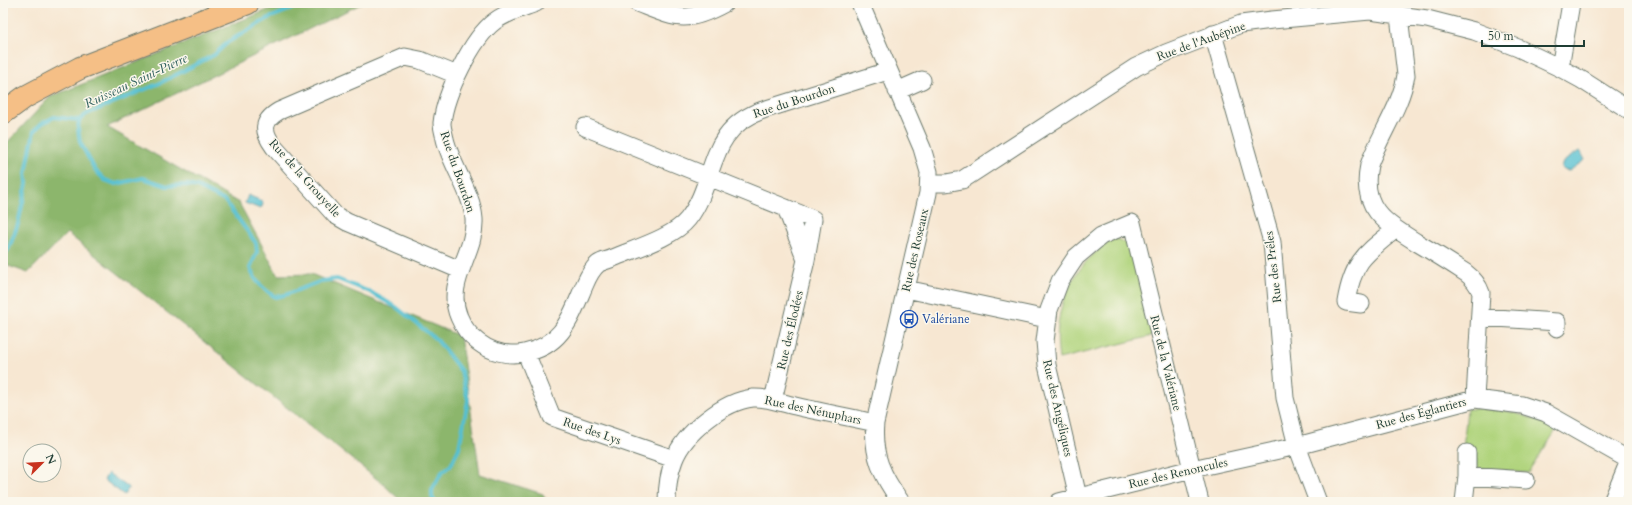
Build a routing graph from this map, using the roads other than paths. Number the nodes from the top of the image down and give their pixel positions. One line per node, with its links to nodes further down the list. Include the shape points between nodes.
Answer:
1 (248, 3): 15 (main road, via 80,68 25,97)
2 (536, 3): 11 (street, Rue du Bourdon, via 500,18 489,26 477,38)
3 (637, 3): 4 (street, via 684,18)
4 (724, 3)
5 (860, 3): 10 (street, Rue des Roseaux)
6 (1571, 3): 9 (street)
7 (1399, 16): 8 (street, Rue de l'Aubépine, via 1370,11 1272,20 1241,24); 9 (street, Rue de l'Aubépine, via 1427,19 1474,31); 20 (street, via 1406,74 1399,102 1373,156 1367,180 1367,190 1373,206 1386,222)
8 (1213, 34): 18 (street, Rue de l'Aubépine, via 1136,67 962,180); 31 (street, Rue des Prêles, via 1272,242 1285,398)
9 (1560, 68): 14 (street, Rue de l'Aubépine)
10 (888, 71): 13 (street, Rue des Roseaux); 17 (street, Rue du Bourdon, via 747,117 721,142)
11 (457, 75): 21 (street, Rue du Bourdon, via 442,125 445,141 470,202 474,219 472,236); 21 (street, Rue de la Grouyelle, via 420,60 405,58 279,111 269,118 265,127 271,144 336,215)
12 (922, 80): 13 (street)
13 (897, 91): 18 (street, Rue des Roseaux, via 922,148 929,172)
14 (1629, 110)
15 (3, 113)
16 (585, 127): 17 (street)
17 (708, 176): 27 (street, Rue du Bourdon, via 694,210 680,228 598,264 590,274 567,324 558,336 546,345); 29 (street, Rue des Élodées, via 814,220)
18 (929, 183): 22 (street, Rue des Roseaux)
19 (1132, 223): 25 (street, Rue des Angéliques, via 1101,236 1076,257 1055,291); 35 (street, Rue de la Valériane)
20 (1396, 229): 23 (street, via 1364,256 1353,273 1346,302); 24 (street, via 1473,278 1481,293)
21 (460, 270): 27 (street, Rue du Bourdon, via 456,280 455,308 467,332 480,344 498,352)
22 (906, 290): 25 (street); 30 (street, Rue des Roseaux)
23 (1361, 304)
24 (1480, 317): 26 (street, via 1557,322); 28 (street)
25 (1047, 319): 38 (street, Rue des Angéliques, via 1044,341 1047,365)
26 (1557, 328)
27 (526, 353): 33 (street, Rue des Lys, via 552,417)
28 (1475, 399): 31 (street, Rue des Églantiers); 34 (street, Rue des Églantiers, via 1522,405 1546,414)
29 (773, 400): 30 (street, Rue des Nénuphars); 33 (street, Rue des Nénuphars, via 753,398 731,404 717,412 692,432)
30 (876, 423): 40 (street, Rue des Roseaux, via 874,437 879,464)
31 (1297, 446): 35 (street, Rue des Renoncules); 43 (street, Rue des Prêles)
32 (1467, 453): 36 (street)
33 (674, 459): 39 (street, Rue des Nénuphars)
34 (1629, 460): 45 (street)
35 (1192, 469): 38 (street, Rue des Renoncules); 42 (street, Rue de la Valériane)
36 (1467, 476): 37 (street); 44 (street)
37 (1526, 480)
38 (1078, 497): 41 (street, Rue des Renoncules)
39 (667, 502)
40 (901, 502)
41 (1059, 502)
42 (1200, 502)
43 (1318, 502)
44 (1464, 502)
45 (1612, 502)

